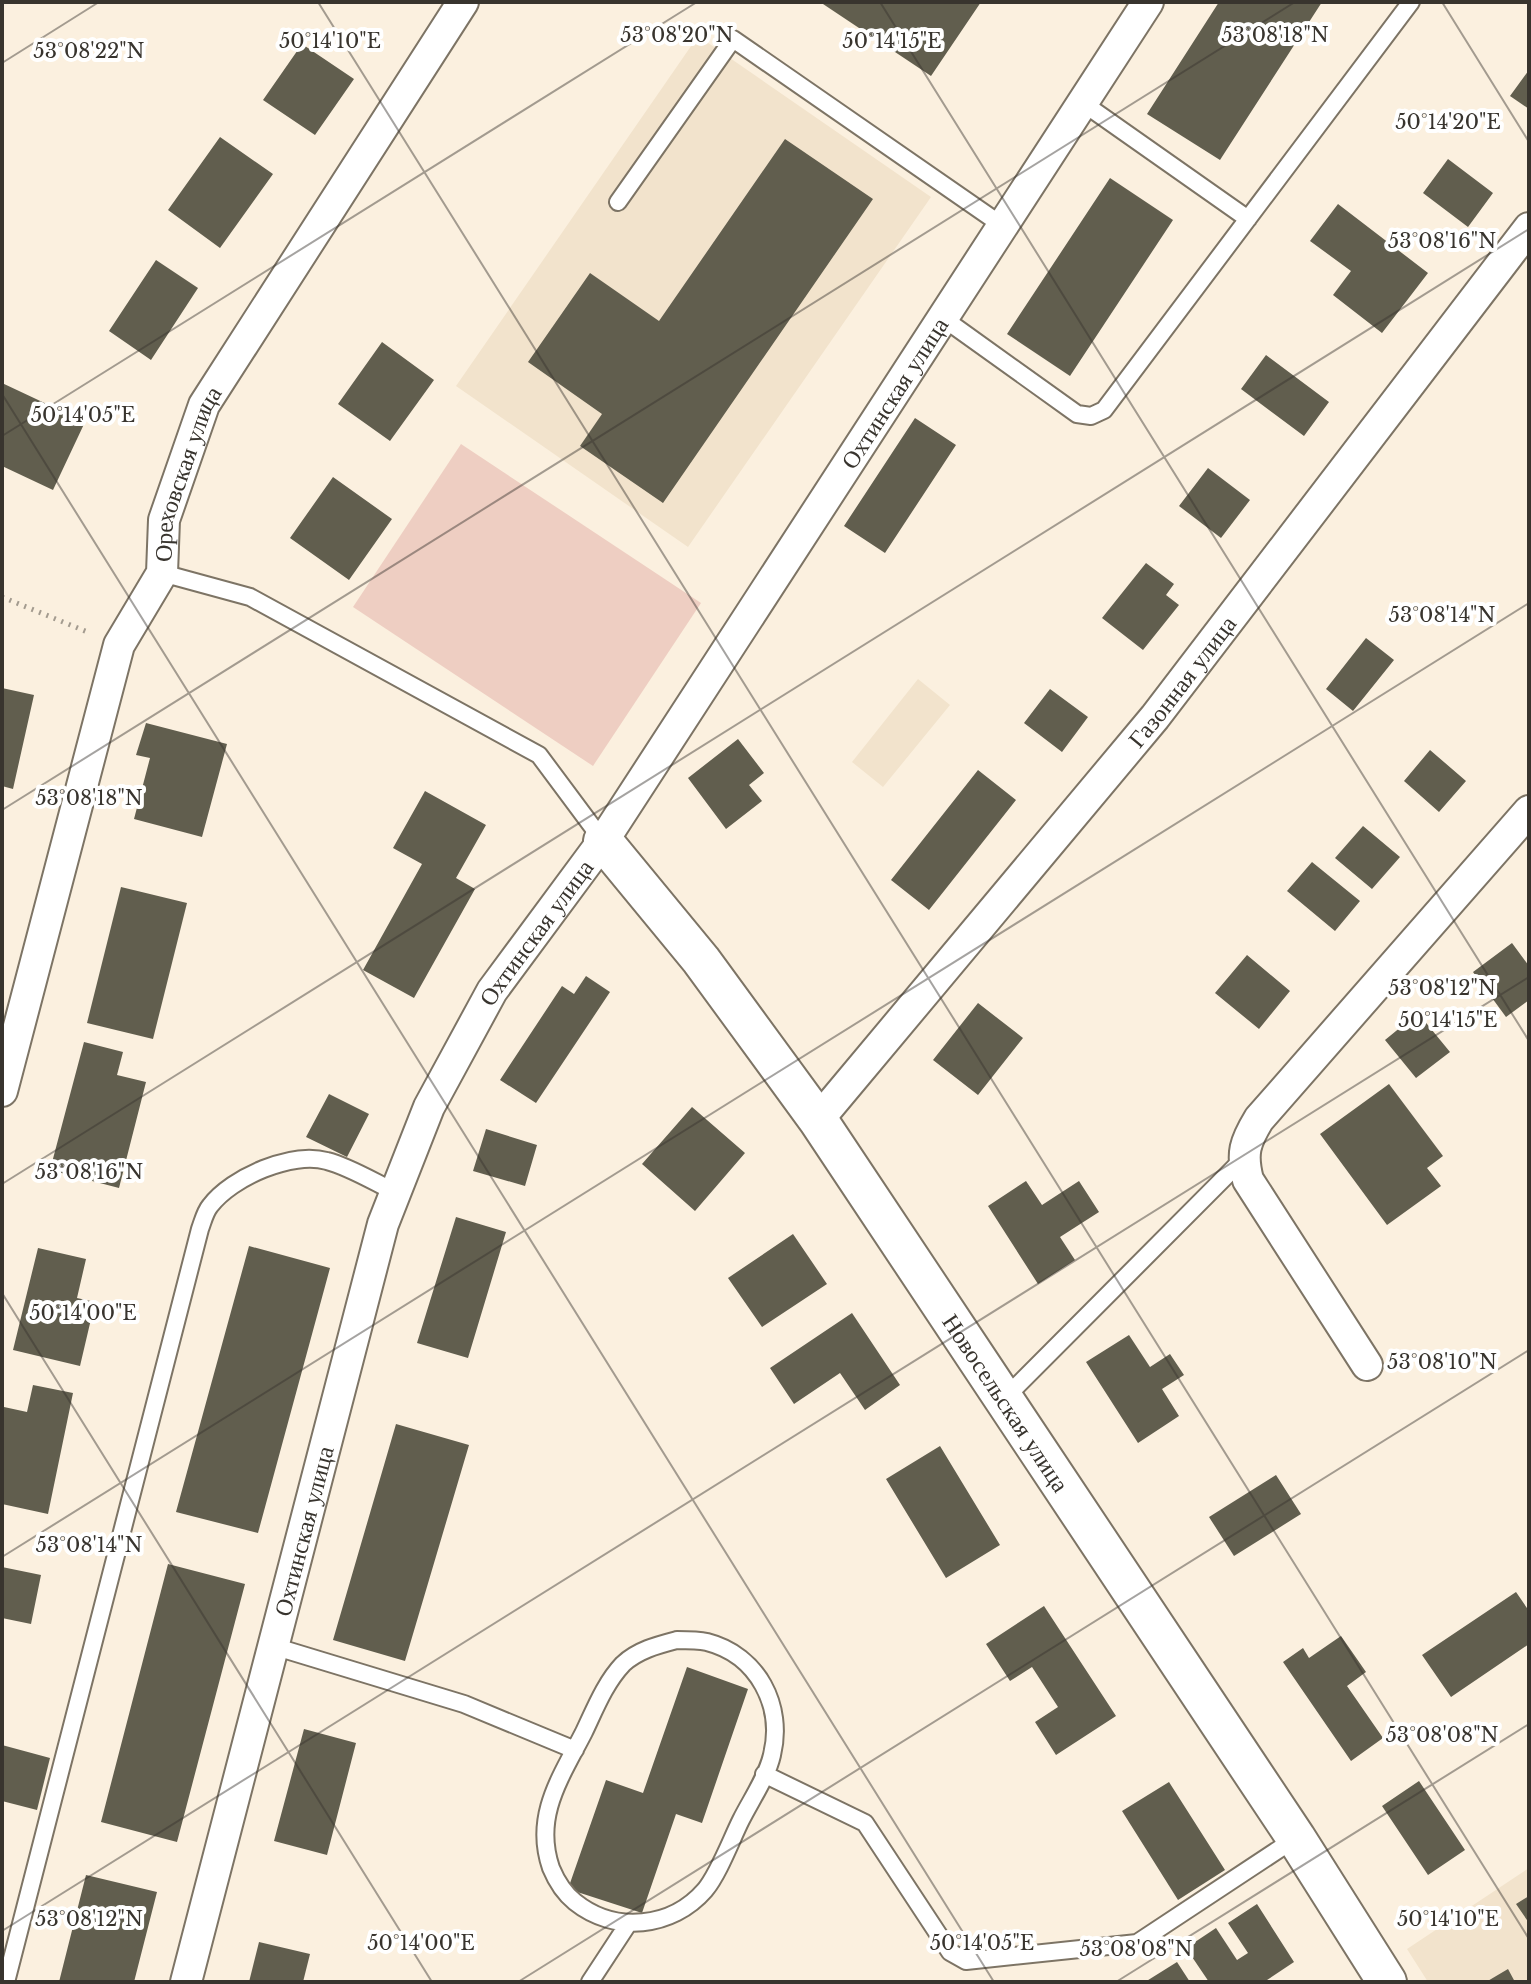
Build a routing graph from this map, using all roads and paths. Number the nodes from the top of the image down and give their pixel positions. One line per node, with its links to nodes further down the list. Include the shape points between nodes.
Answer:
1 (463, 2): 10 (street, Ореховская улица, via 204,405 164,520)
2 (1148, 2): 4 (street, Охтинская улица)
3 (1411, 2): 6 (lane)
4 (1083, 103): 6 (lane); 7 (street, Охтинская улица)
5 (618, 202): 7 (lane, via 733,39)
6 (1248, 219): 9 (lane, via 1104,410 1091,416 1077,414)
7 (1003, 226): 9 (street, Охтинская улица)
8 (1529, 228): 16 (street, Газонная улица, via 1155,717)
9 (943, 318): 14 (street, Охтинская улица)
10 (162, 573): 12 (street, Ореховская улица); 14 (lane, via 250,597 539,755)
11 (2, 597): 12 (path)
12 (119, 645): 15 (street, Ореховская улица)
13 (1529, 811): 17 (street, via 1259,1119)
14 (603, 841): 16 (street, Новосельская улица, via 701,960); 18 (street, Охтинская улица, via 492,991 429,1107)
15 (2, 1091)
16 (818, 1120): 20 (street, Новосельская улица)
17 (1243, 1159): 19 (street, via 1248,1180); 20 (lane)
18 (395, 1192): 21 (street, Охтинская улица); 26 (lane, via 309,1157 233,1184 209,1207)
19 (1367, 1365)
20 (1004, 1399): 24 (street, Новосельская улица)
21 (273, 1646): 22 (lane, via 464,1704); 27 (street, Охтинская улица)
22 (575, 1750): 23 (lane, via 624,1664 649,1647 677,1640 707,1642 746,1663 771,1699 777,1729); 25 (lane, via 545,1819 545,1849 555,1877 573,1901 599,1917)
23 (764, 1774): 24 (lane, via 865,1823 950,1952 966,1961 1137,1943); 25 (lane, via 707,1888 685,1909 657,1921)
24 (1296, 1838): 29 (street, Новосельская улица)
25 (628, 1924): 28 (lane)
26 (6, 1982)
27 (186, 1982)
28 (590, 1982)
29 (1387, 1982)

